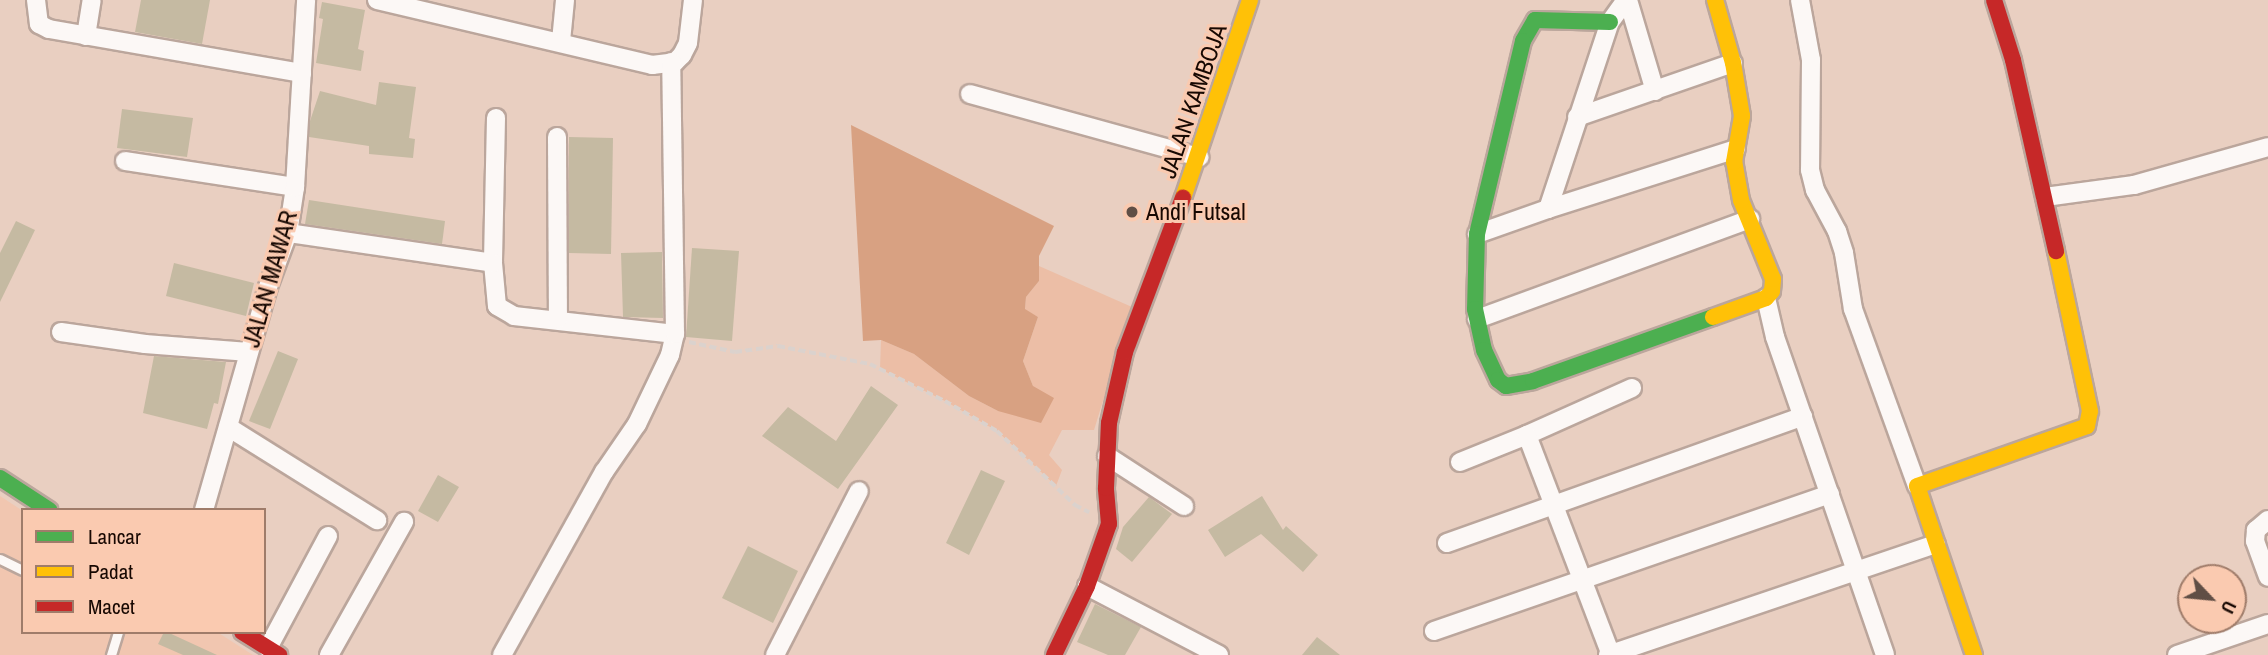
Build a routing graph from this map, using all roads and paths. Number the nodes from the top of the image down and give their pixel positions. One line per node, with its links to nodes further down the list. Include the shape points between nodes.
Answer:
1 (36, 0): 13 (street, via 39,24)
2 (92, 0): 13 (street)
3 (306, 0): 17 (street, JALAN MAWAR)
4 (377, 0): 14 (street)
5 (565, 0): 14 (street)
6 (693, 0): 15 (street, via 688,43 682,55)
7 (1250, 0): 25 (street, JALAN KAMBOJA)
8 (1627, 0): 12 (street); 18 (street)
9 (1715, 0): 16 (street)
10 (1800, 0): 47 (street, via 1811,61 1810,170 1815,190 1837,231 1853,309)
11 (1994, 0): 28 (street)
12 (1610, 22): 20 (street); 32 (street, via 1544,18 1529,26)
13 (86, 36): 17 (street)
14 (561, 41): 15 (street, via 652,65)
15 (671, 62): 38 (street)
16 (1733, 63): 18 (street); 24 (street, via 1742,116)
17 (302, 73): 27 (street, JALAN MAWAR)
18 (1655, 91): 20 (street)
19 (970, 94): 25 (street)
20 (1577, 117): 29 (street)
21 (496, 118): 33 (street)
22 (557, 137): 36 (street)
23 (2268, 147): 28 (street, via 2134,184)
24 (1736, 149): 29 (street); 30 (street, via 1741,200)
25 (1199, 157): 44 (street, JALAN KAMBOJA, via 1125,352)
26 (125, 161): 27 (street)
27 (295, 187): 31 (street, JALAN MAWAR)
28 (2045, 197): 47 (street, via 2090,411 2087,425)
29 (1548, 209): 32 (street)
30 (1750, 219): 34 (street, via 1773,279); 35 (street)
31 (288, 233): 33 (street); 39 (street, JALAN MAWAR)
32 (1477, 234): 35 (street)
33 (493, 263): 36 (street, via 494,293 501,310 514,316)
34 (1766, 298): 35 (street, via 1513,387 1498,380 1484,350); 41 (street)
35 (1477, 318)
36 (558, 319): 38 (street)
37 (61, 332): 39 (street)
38 (674, 337): 57 (path, via 735,352 778,346 870,365 996,431 1075,505); 75 (street, via 637,424 604,472)
39 (249, 352): 42 (street, JALAN MAWAR)
40 (1632, 388): 43 (street)
41 (1803, 416): 49 (street); 50 (street)
42 (228, 427): 53 (street, JALAN MAWAR); 54 (street)
43 (1527, 435): 45 (street); 50 (street)
44 (1107, 456): 51 (street); 57 (street, JALAN KAMBOJA)
45 (1460, 462)
46 (0, 478): 52 (street)
47 (1917, 486): 60 (street)
48 (859, 491): 76 (street)
49 (1830, 494): 63 (street); 65 (street)
50 (1555, 503): 59 (street); 65 (street)
51 (1184, 506)
52 (46, 508)
53 (205, 508)
54 (377, 520)
55 (2268, 520): 64 (street, via 2256,530 2255,541)
56 (404, 522): 74 (street)
57 (1109, 524): 66 (street, JALAN KAMBOJA)
58 (328, 536): 71 (street)
59 (1447, 543)
60 (1936, 544): 63 (street); 80 (street)
61 (0, 559): 62 (lane)
62 (21, 569)
63 (1857, 570): 72 (street); 79 (street)
64 (2268, 577)
65 (1581, 582): 68 (street); 79 (street)
66 (1087, 586): 77 (street, JALAN KAMBOJA); 78 (street)
67 (2268, 624): 81 (street)
68 (1434, 631)
69 (117, 634): 73 (lane)
70 (245, 634): 71 (street)
71 (273, 652)
72 (1878, 653)
73 (111, 655)
74 (329, 655)
75 (502, 655)
76 (775, 655)
77 (1054, 655)
78 (1219, 655)
79 (1610, 655)
80 (1974, 655)
81 (2177, 655)

